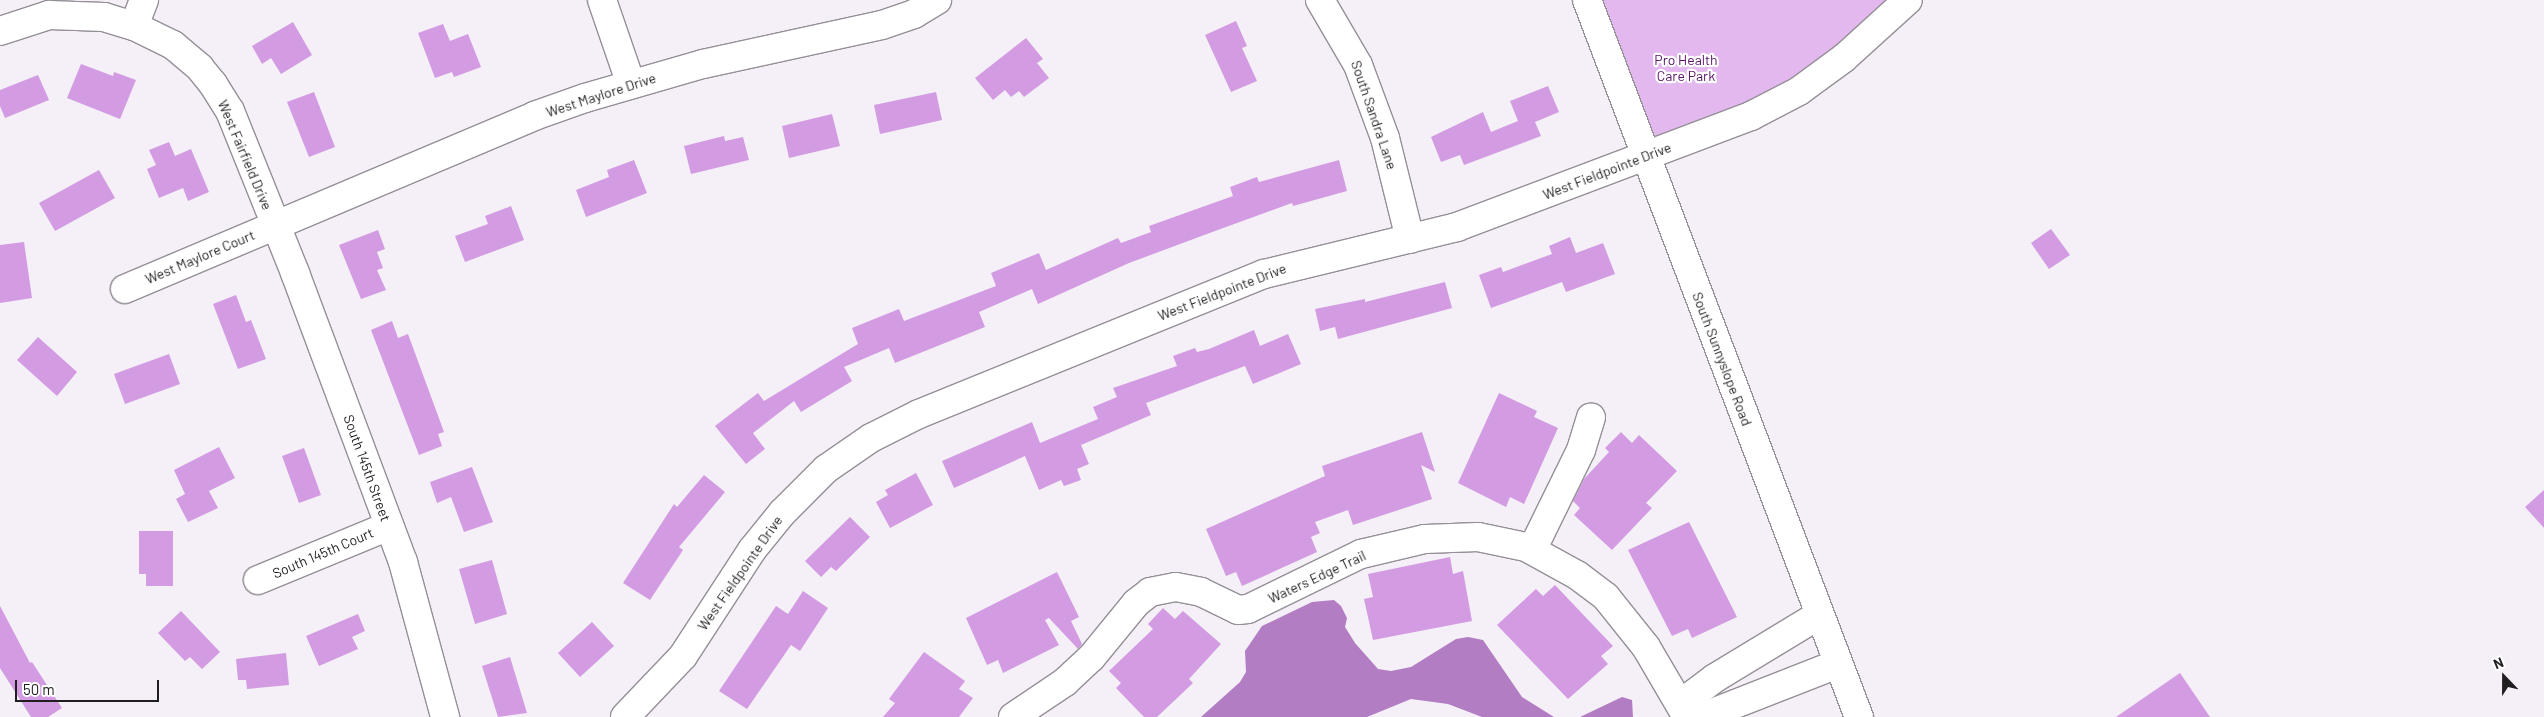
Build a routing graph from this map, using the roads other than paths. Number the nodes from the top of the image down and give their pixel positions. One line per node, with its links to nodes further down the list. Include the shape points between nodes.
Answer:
1 (144, 0): 7 (street)
2 (602, 0): 9 (street)
3 (937, 0): 9 (street, West Maylore Drive, via 914,14 882,25 703,64)
4 (1320, 0): 12 (street, South Sandra Lane, via 1358,65 1385,138)
5 (1587, 0): 10 (street, South Sunnyslope Road)
6 (1908, 0): 10 (street, West Fieldpointe Drive, via 1844,58 1799,91 1751,116)
7 (134, 26): 8 (street, West Fairfield Drive, via 104,17 74,14 50,15); 11 (street, West Fairfield Drive, via 173,45 213,84 230,112)
8 (0, 31)
9 (631, 84): 11 (street, West Maylore Drive, via 534,116)
10 (1646, 154): 12 (street, West Fieldpointe Drive, via 1502,211); 18 (street, South Sunnyslope Road)
11 (275, 225): 13 (street, West Maylore Court); 15 (street, South 145th Street)
12 (1410, 238): 21 (street, West Fieldpointe Drive, via 1264,274 919,414 871,438 826,469 782,513 752,550 683,656)
13 (125, 289)
14 (1591, 418): 16 (street, via 1581,450)
15 (389, 526): 17 (street, South 145th Court); 20 (street, South 145th Street, via 403,562)
16 (1532, 550): 22 (street, Waters Edge Trail, via 1478,537 1402,542 1361,554 1311,581 1243,610 1201,592 1176,587 1159,589 1136,603 1090,658 1065,682); 23 (street, Waters Edge Trail, via 1577,574 1626,618)
17 (258, 580)
18 (1819, 615): 19 (street, South Sunnyslope Road); 23 (street, via 1691,696)
19 (1837, 664): 24 (street); 25 (street, South Sunnyslope Road)
20 (444, 717)
21 (625, 717)
22 (1013, 717)
23 (1687, 717)
24 (1702, 717)
25 (1859, 717)

